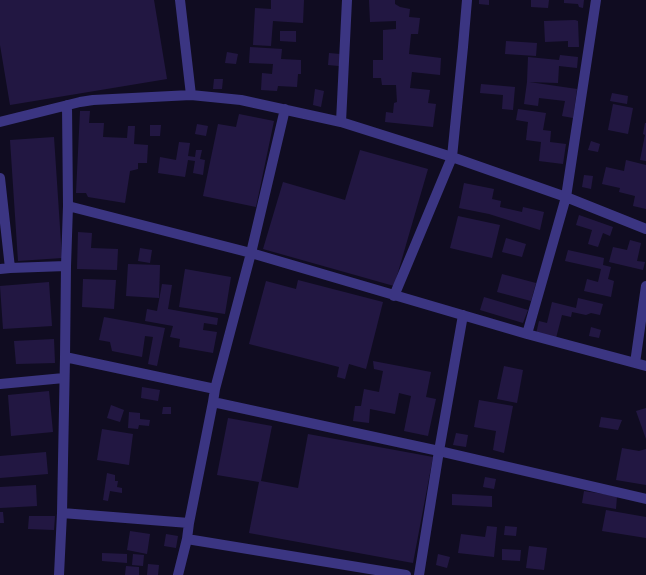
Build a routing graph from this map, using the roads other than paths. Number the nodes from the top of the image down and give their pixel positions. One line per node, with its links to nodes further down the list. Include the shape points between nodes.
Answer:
1 (180, 0): 5 (street)
2 (347, 0): 9 (street)
3 (467, 0): 10 (street)
4 (596, 0): 12 (street)
5 (191, 95): 6 (street, via 93,100); 7 (street, via 241,100)
6 (68, 105): 8 (street); 13 (street)
7 (285, 109): 9 (street); 15 (street)
8 (0, 122)
9 (341, 122): 10 (street)
10 (452, 157): 12 (street); 20 (street)
11 (0, 178): 17 (street)
12 (566, 197): 14 (street); 22 (street)
13 (68, 206): 15 (street); 16 (street)
14 (646, 228)
15 (250, 253): 20 (street); 28 (street)
16 (66, 266): 17 (street); 23 (street)
17 (10, 268): 18 (street)
18 (0, 269)
19 (646, 286): 24 (street)
20 (394, 296): 21 (street)
21 (464, 315): 22 (street); 30 (street)
22 (527, 334): 24 (street)
23 (65, 357): 26 (street); 28 (street)
24 (635, 363): 25 (street)
25 (646, 366)
26 (64, 378): 27 (street); 32 (street)
27 (0, 384)
28 (215, 389): 29 (street)
29 (213, 402): 30 (street); 33 (street)
30 (439, 451): 31 (street); 38 (street)
31 (646, 499)
32 (62, 513): 33 (street); 35 (street)
33 (189, 523): 34 (street)
34 (187, 539): 36 (street); 37 (street)
35 (59, 575)
36 (178, 575)
37 (406, 575)
38 (419, 575)

